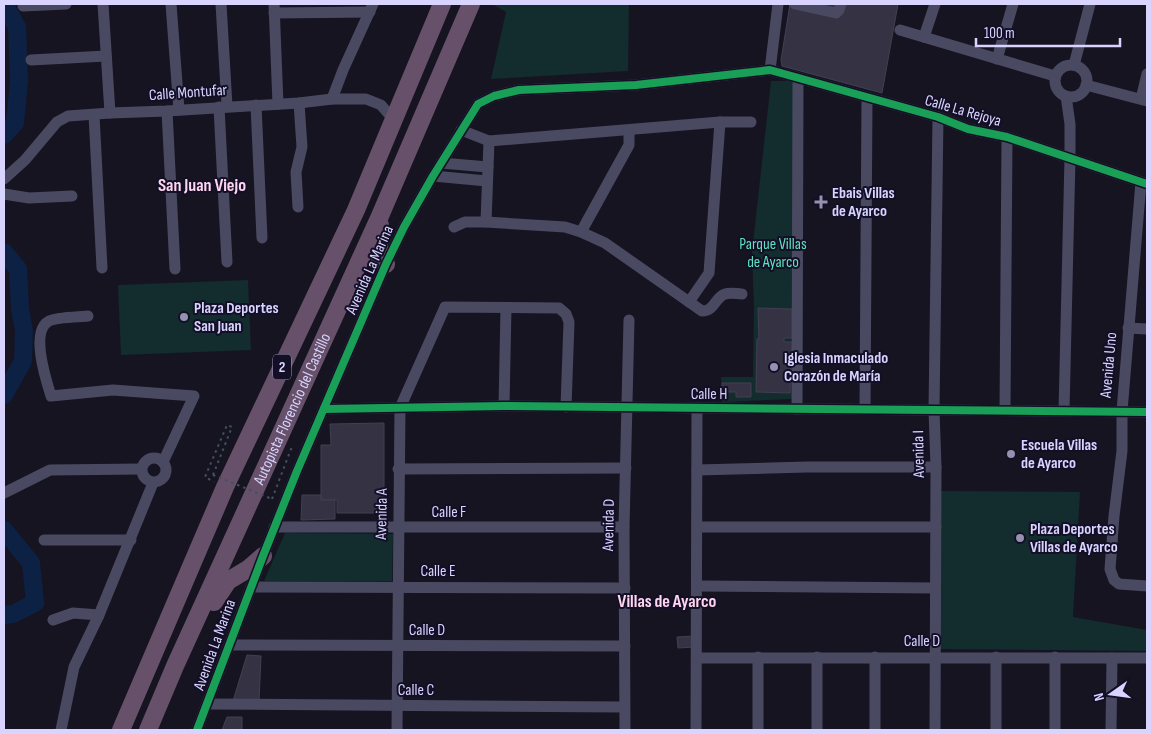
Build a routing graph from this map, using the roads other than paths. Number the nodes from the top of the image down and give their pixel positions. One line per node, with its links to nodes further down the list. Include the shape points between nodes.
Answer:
1 (66, 4): 13 (street)
2 (102, 4): 18 (street)
3 (171, 4): 35 (street)
4 (221, 4): 34 (street)
5 (442, 4): 39 (highway, Autopista Florencio del Castillo / 2)
6 (471, 4): 56 (highway, Autopista Florencio del Castillo / 2)
7 (778, 4): 22 (street)
8 (795, 4): 9 (street, via 836,13)
9 (840, 4)
10 (935, 4): 17 (street)
11 (1013, 4): 19 (street)
12 (1090, 4): 21 (street)
13 (23, 6)
14 (371, 8): 15 (street); 29 (street)
15 (274, 9): 32 (street)
16 (900, 30): 17 (street)
17 (924, 37): 19 (street)
18 (106, 56): 20 (street); 36 (street)
19 (997, 59): 24 (street)
20 (31, 60)
21 (1074, 65): 24 (street, via 1060,68); 26 (street, via 1086,75)
22 (770, 70): 25 (street, Calle La Rejoya); 42 (street, Avenida La Marina, via 636,85 519,90 478,104)
23 (1147, 74): 30 (street)
24 (1055, 76): 27 (street, via 1058,90)
25 (798, 78): 28 (street, Calle La Rejoya); 78 (street)
26 (1086, 85): 27 (street, via 1084,90); 30 (street)
27 (1070, 96): 46 (street)
28 (867, 98): 38 (street, Calle La Rejoya); 80 (street)
29 (332, 100): 31 (street, Calle Montufar); 39 (street, Calle Montufar, via 374,101 382,105)
30 (1144, 100)
31 (299, 103): 32 (street, Calle Montufar); 55 (street, via 302,146 296,172)
32 (278, 104): 33 (street, Calle Montufar)
33 (256, 105): 34 (street, Calle Montufar); 60 (street)
34 (223, 107): 35 (street, Calle Montufar); 62 (street)
35 (173, 111): 36 (street, Calle Montufar); 65 (street)
36 (110, 113): 37 (street, Calle Montufar)
37 (94, 115): 50 (street, Calle Montufar, via 68,116 57,122); 64 (street)
38 (938, 117): 44 (street, Calle La Rejoya, via 968,129); 81 (street, Avenida I)
39 (393, 119): 127 (highway, Autopista Florencio del Castillo / 2, via 356,210 225,487)
40 (720, 122): 41 (street); 43 (street); 67 (street, via 710,273)
41 (751, 122)
42 (461, 130): 45 (street); 47 (street, Avenida La Marina)
43 (629, 131): 45 (street); 59 (street, via 629,145)
44 (1007, 137): 46 (street, Calle La Rejoya); 82 (street)
45 (489, 141): 48 (street)
46 (1070, 158): 52 (street, Calle La Rejoya); 83 (street)
47 (441, 163): 48 (street); 49 (street, Avenida La Marina)
48 (488, 167): 51 (street)
49 (433, 176): 51 (street); 63 (street, Avenida La Marina)
50 (4, 180)
51 (487, 181): 57 (street)
52 (1144, 183): 61 (street, Avenida Uno)
53 (4, 194): 54 (street, via 29,198)
54 (72, 196)
55 (298, 207)
56 (380, 216): 63 (highway, via 380,260); 122 (highway, Autopista Florencio del Castillo / 2)
57 (486, 222): 58 (street, via 465,222); 59 (street, via 565,227)
58 (454, 227)
59 (581, 232): 67 (street, via 605,243)
60 (262, 238)
61 (1142, 243): 71 (street, Avenida Uno)
62 (227, 262)
63 (386, 264): 79 (street, Avenida La Marina)
64 (102, 268)
65 (175, 269)
66 (742, 294): 67 (street, via 724,294 707,311)
67 (689, 302)
68 (506, 308): 73 (street); 74 (street, via 559,308 566,314 569,322); 76 (street, Avenida A, via 445,307)
69 (88, 316): 86 (street, via 50,320 40,333 43,373 51,396 113,390 194,396)
70 (629, 320): 75 (street, Avenida D)
71 (1128, 328): 72 (street); 84 (street, Avenida Uno)
72 (1147, 329)
73 (504, 406): 74 (street, Calle H); 76 (street, Calle H)
74 (566, 407): 75 (street, Calle H)
75 (627, 407): 77 (street, Calle H); 88 (street, Avenida D)
76 (400, 408): 79 (street, Calle H); 90 (street, Avenida A)
77 (697, 408): 78 (street, Calle H); 91 (street)
78 (797, 408): 80 (street, Calle H)
79 (324, 409): 94 (street, Avenida La Marina)
80 (865, 409): 81 (street, Calle H)
81 (934, 410): 82 (street, Calle H); 87 (street, Avenida I)
82 (1005, 410): 83 (street, Calle H)
83 (1064, 411): 84 (street, Calle H)
84 (1122, 411): 85 (street, Calle H); 103 (street, Avenida Uno, via 1122,451 1110,569 1119,584)
85 (1147, 412)
86 (164, 462): 89 (street, via 150,458); 92 (street, via 165,476)
87 (936, 467): 91 (street); 97 (street, Avenida I)
88 (626, 468): 90 (street); 95 (street, Avenida D)
89 (141, 469): 92 (street, via 142,476); 93 (street, via 50,470)
90 (398, 469): 98 (street, Avenida A)
91 (697, 470): 96 (street)
92 (153, 483): 100 (street)
93 (4, 493)
94 (274, 527): 98 (street, Calle F); 101 (street, Avenida La Marina)
95 (624, 527): 98 (street, Calle F); 106 (street, Avenida D)
96 (697, 527): 97 (street); 102 (street)
97 (936, 527): 107 (street, Avenida I)
98 (398, 528): 105 (street, Avenida A)
99 (44, 540): 100 (street)
100 (131, 540): 108 (street)
101 (262, 556): 104 (street, Avenida La Marina); 122 (highway, via 228,581)
102 (697, 586): 107 (street); 118 (street)
103 (1147, 586)
104 (251, 587): 105 (street, Calle E); 110 (street, Avenida La Marina)
105 (398, 587): 106 (street, Calle E); 111 (street, Avenida A)
106 (625, 588): 112 (street, Avenida D)
107 (935, 588): 115 (street, Avenida I)
108 (99, 615): 109 (street, via 73,613); 126 (street, via 74,667)
109 (53, 620)
110 (230, 645): 111 (street, Calle D); 123 (street, Avenida La Marina)
111 (398, 646): 112 (street, Calle D); 124 (street, Avenida A)
112 (625, 646): 125 (street, Avenida D)
113 (817, 657): 114 (street, Calle D); 119 (street, Calle D); 134 (street)
114 (875, 657): 115 (street, Calle D); 135 (street)
115 (936, 657): 116 (street, Calle D); 136 (street, Avenida I)
116 (996, 657): 117 (street, Calle D); 137 (street)
117 (1055, 657): 120 (street, Calle D); 138 (street)
118 (696, 658): 119 (street, Calle D); 132 (street)
119 (758, 658): 133 (street)
120 (1112, 658): 121 (street, Calle D); 139 (street)
121 (1147, 658)
122 (175, 666): 128 (highway, Autopista Florencio del Castillo / 2)
123 (208, 704): 124 (street, Calle C); 129 (street, Avenida La Marina)
124 (396, 706): 125 (street, Calle C); 130 (street, Avenida A)
125 (624, 707): 131 (street, Avenida D)
126 (61, 730)
127 (121, 730)
128 (148, 730)
129 (197, 730)
130 (396, 730)
131 (624, 730)
132 (696, 730)
133 (758, 730)
134 (817, 730)
135 (875, 730)
136 (935, 730)
137 (996, 730)
138 (1055, 730)
139 (1112, 730)

